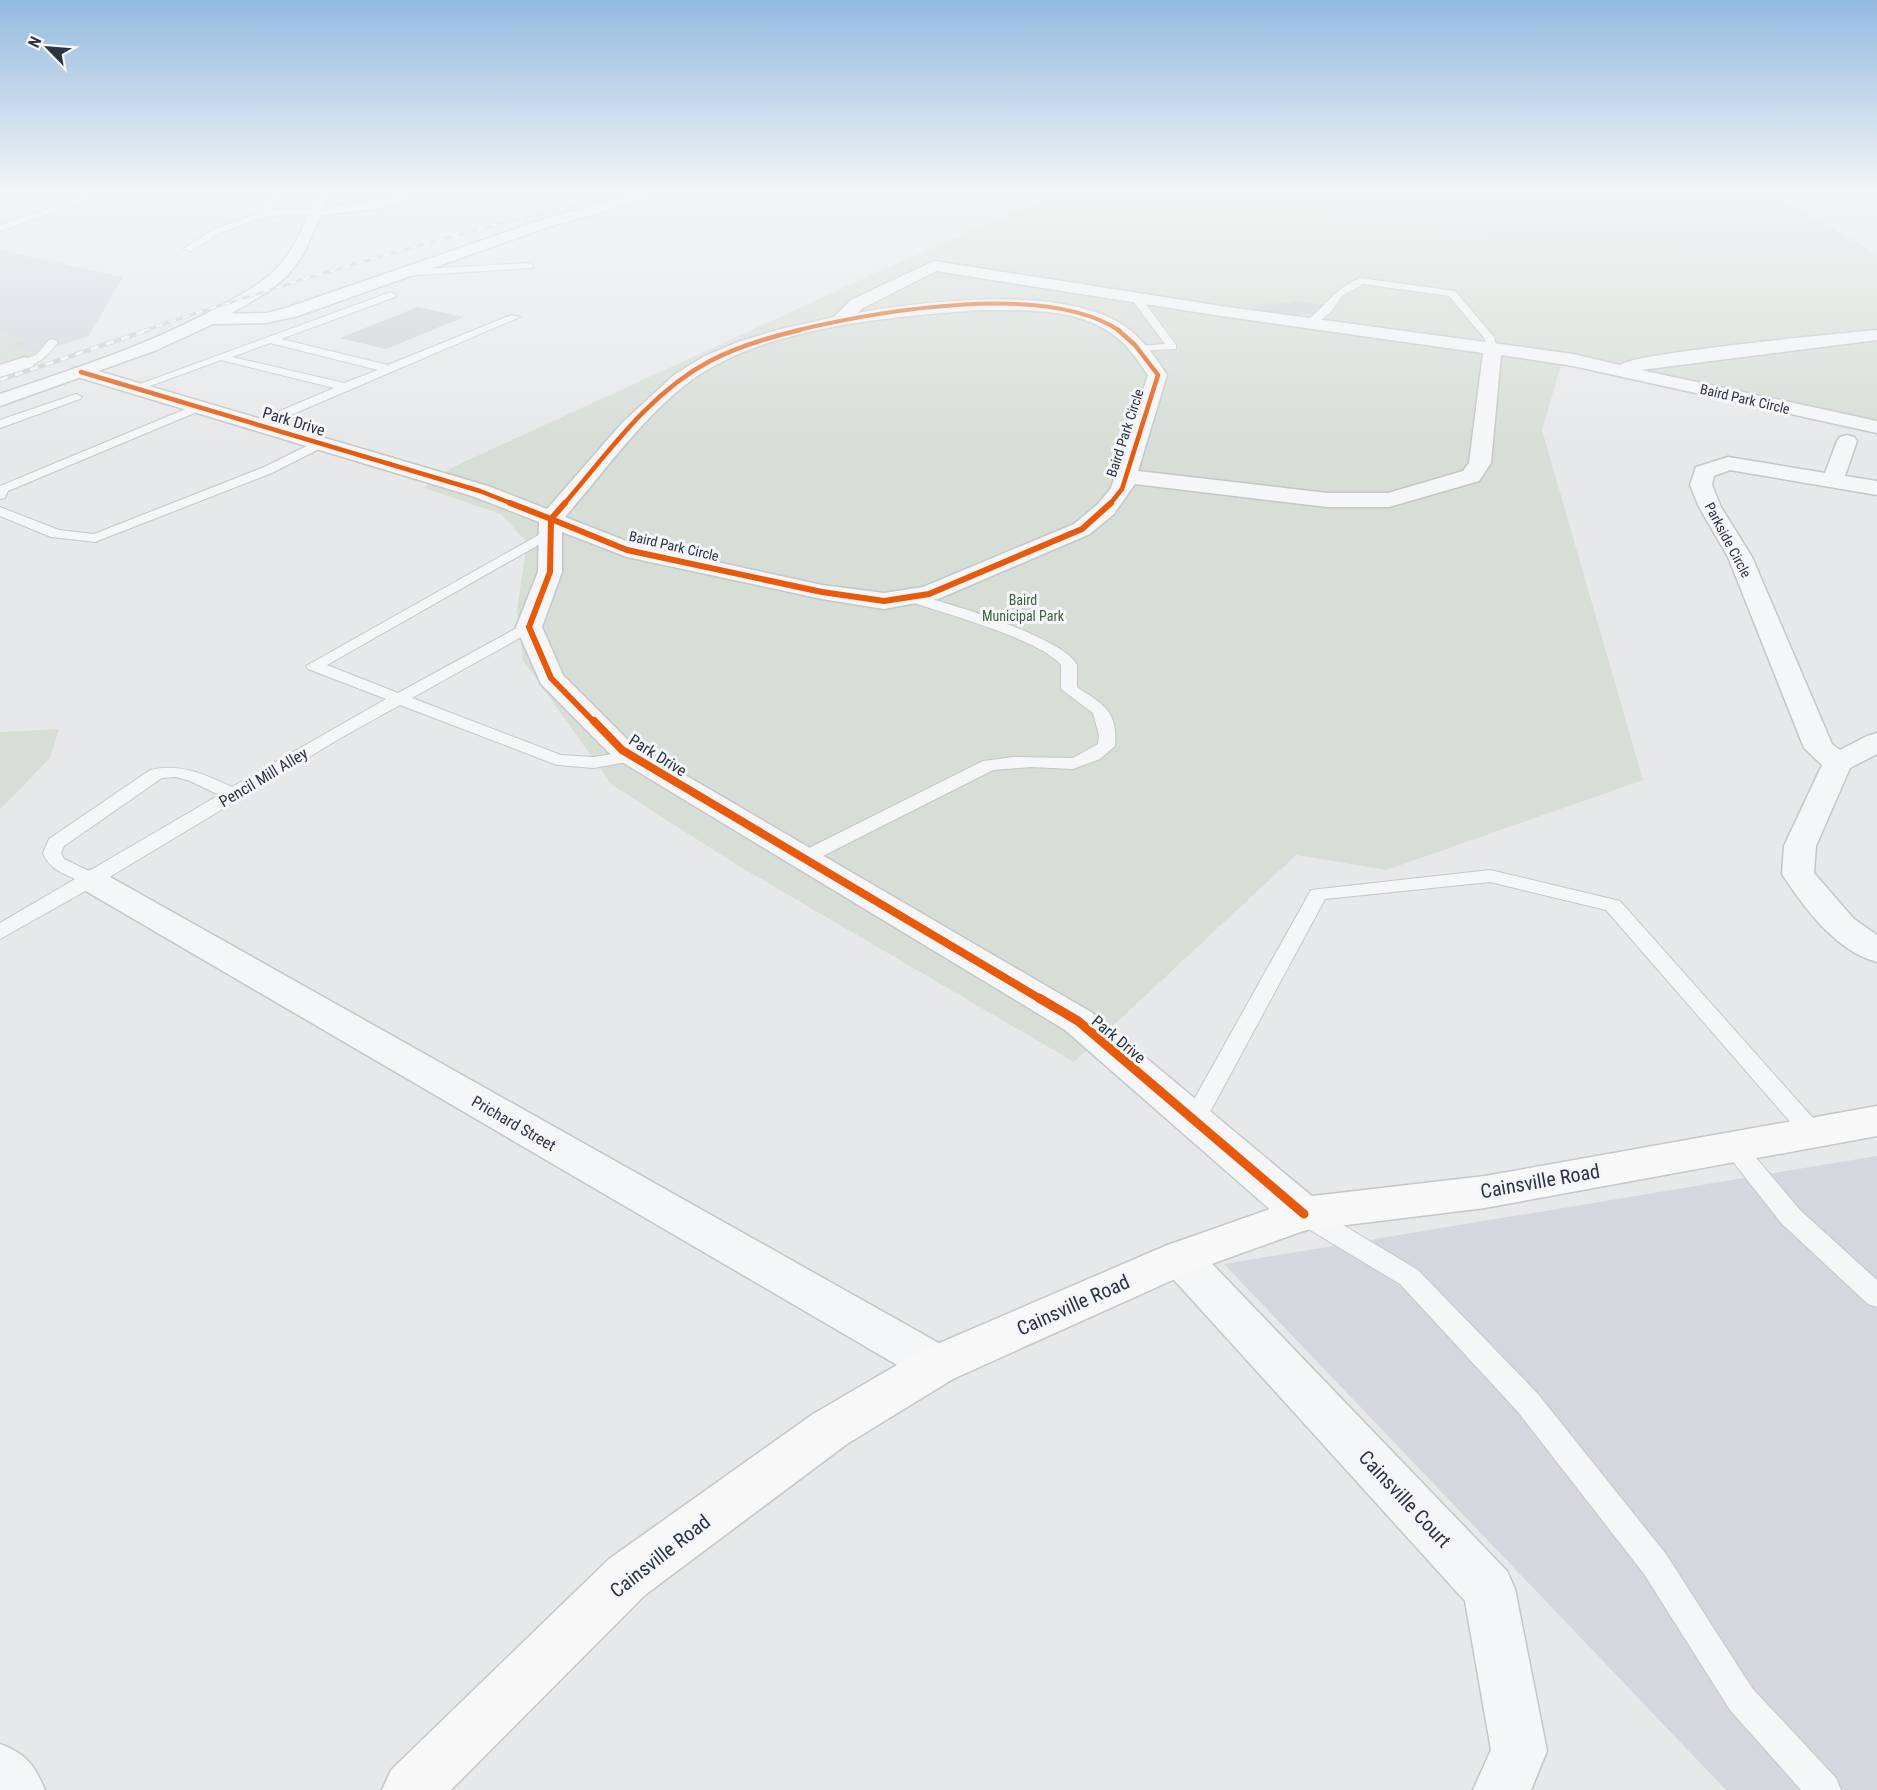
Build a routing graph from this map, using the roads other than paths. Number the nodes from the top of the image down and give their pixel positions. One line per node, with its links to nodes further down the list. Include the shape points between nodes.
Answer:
1 (276, 277): 8 (street)
2 (395, 277): 8 (street, via 267,318)
3 (913, 277): 9 (street, Baird Park Circle, via 857,304)
4 (1002, 277): 6 (street, Baird Park Circle)
5 (391, 294): 12 (lane)
6 (1135, 297): 10 (street, Baird Park Circle); 14 (lane, via 1172,347)
7 (515, 317): 18 (lane)
8 (211, 319): 21 (street)
9 (836, 323): 14 (street, Baird Park Circle, via 949,307 1017,305 1081,313 1104,321); 37 (street, Baird Park Circle, via 762,340 684,377 656,399)
10 (1309, 324): 15 (street, Baird Park Circle); 15 (lane, via 1327,310 1338,294 1361,281 1452,293 1490,339)
11 (1877, 335): 19 (street, Baird Park Circle)
12 (268, 339): 16 (lane); 18 (lane)
13 (53, 342): 17 (lane, via 41,356)
14 (1139, 349): 32 (street, Baird Park Circle, via 1158,375)
15 (1492, 350): 19 (street, Baird Park Circle); 32 (street, Baird Park Circle, via 1480,463 1471,476 1389,500 1327,500)
16 (220, 357): 22 (lane); 23 (lane)
17 (25, 363): 20 (street)
18 (389, 369): 22 (lane)
19 (1614, 369): 29 (street, Baird Park Circle)
20 (0, 371)
21 (81, 372): 23 (street, Park Drive); 25 (street)
22 (345, 387): 28 (lane)
23 (135, 388): 26 (street, Park Drive)
24 (76, 397): 27 (lane)
25 (0, 400)
26 (200, 407): 28 (street, Park Drive); 35 (lane, via 3,489)
27 (0, 424)
28 (258, 424): 31 (street, Park Drive)
29 (1877, 427)
30 (1847, 441): 33 (street)
31 (321, 443): 36 (lane, via 268,470 95,538 56,534); 37 (street, Park Drive, via 480,491)
32 (1126, 476): 38 (street, Baird Park Circle, via 1122,489 1106,509 1082,529 929,594)
33 (1833, 480): 34 (street, Parkside Circle); 43 (street, Parkside Circle, via 1728,463 1704,472 1701,485 1740,557 1819,748)
34 (1877, 488)
35 (0, 495)
36 (0, 511)
37 (551, 525): 38 (street, Baird Park Circle, via 627,550 822,592 884,601); 39 (street, via 550,572); 40 (lane, via 314,666)
38 (909, 597): 45 (lane, via 1024,636 1063,656 1069,664 1069,689 1101,711 1106,746 1090,759 1071,765 1018,761 989,765)
39 (529, 627): 40 (lane, Pencil Mill Alley); 42 (street, Park Drive, via 551,678)
40 (398, 699): 42 (lane, via 557,760 599,764); 44 (lane, Pencil Mill Alley)
41 (1877, 742): 43 (street)
42 (632, 756): 45 (street, Park Drive)
43 (1838, 763): 48 (street, via 1800,846 1798,874 1842,927)
44 (234, 795): 46 (lane, Pencil Mill Alley); 46 (lane, via 182,772 156,774 56,843 52,854 56,862)
45 (804, 858): 49 (street, Park Drive, via 1078,1021)
46 (91, 880): 47 (lane, Pencil Mill Alley); 56 (street, Prichard Street)
47 (0, 932)
48 (1877, 951)
49 (1194, 1120): 51 (lane, via 1318,894 1490,876 1613,905); 53 (street, Park Drive)
50 (1877, 1121): 51 (main road, Cainsville Road)
51 (1813, 1133): 52 (main road, Cainsville Road)
52 (1734, 1147): 53 (main road, Cainsville Road, via 1485,1192); 55 (lane, via 1791,1218)
53 (1304, 1214): 54 (main road, Cainsville Road); 61 (lane, via 1408,1277 1528,1403 1655,1564 1741,1700)
54 (1180, 1258): 56 (main road, Cainsville Road); 60 (street, Cainsville Court, via 1489,1588 1519,1751)
55 (1877, 1296)
56 (937, 1365): 59 (main road, Cainsville Road, via 830,1429 627,1577)
57 (0, 1772): 58 (street)
58 (16, 1790)
59 (411, 1790)
60 (1502, 1790)
61 (1824, 1790)

